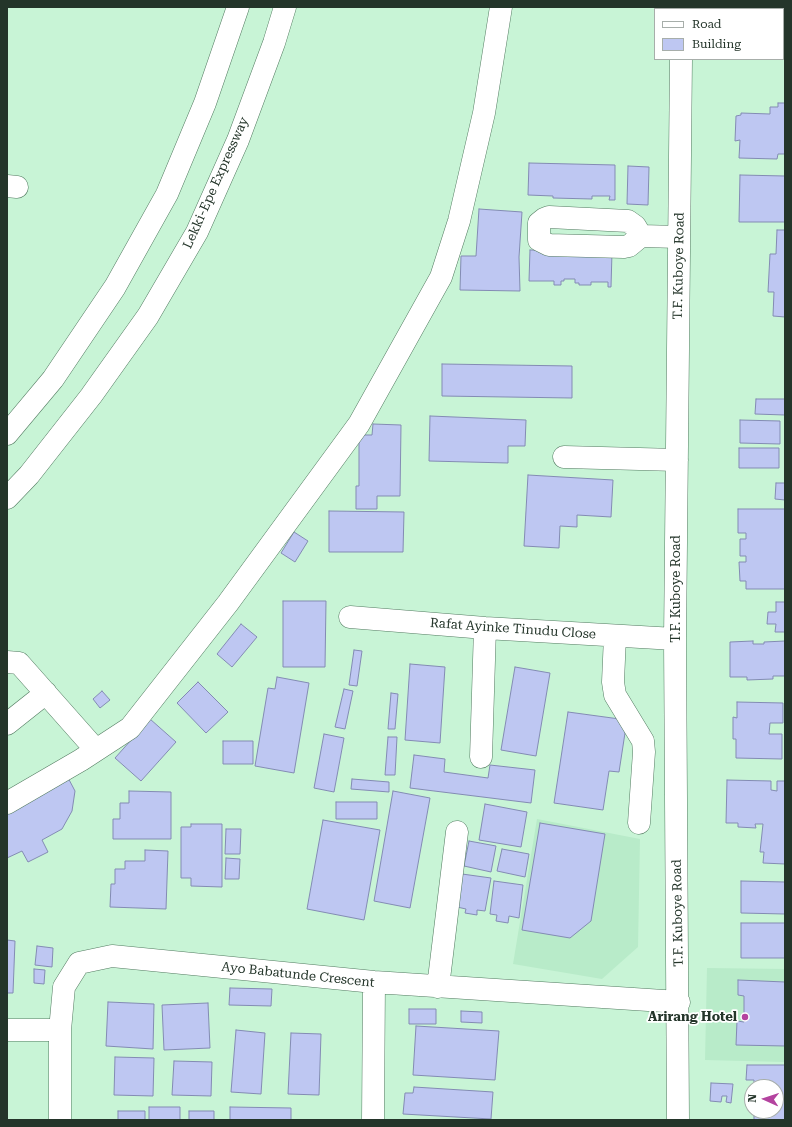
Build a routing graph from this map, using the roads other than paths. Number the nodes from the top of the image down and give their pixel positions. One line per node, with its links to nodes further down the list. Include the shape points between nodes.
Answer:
1 (238, 7): 7 (main road, via 205,104 167,194 115,287 53,379)
2 (285, 7): 10 (main road, Lekki-Epe Expressway, via 238,140 197,232 140,328 91,396 29,475)
3 (501, 7): 18 (main road, via 484,113 459,221 440,277 359,424 228,603 130,728)
4 (681, 60): 6 (main road, T.F. Kuboye Road)
5 (641, 236): 6 (main road)
6 (679, 237): 9 (main road, T.F. Kuboye Road)
7 (7, 434)
8 (564, 457): 9 (main road)
9 (677, 460): 14 (main road, T.F. Kuboye Road)
10 (7, 498)
11 (350, 617): 12 (main road, Rafat Ayinke Tinudu Close)
12 (485, 628): 13 (main road, Rafat Ayinke Tinudu Close); 19 (main road)
13 (615, 636): 14 (main road, Rafat Ayinke Tinudu Close); 21 (main road, via 612,682 615,696 638,729 643,741)
14 (675, 639): 25 (main road, T.F. Kuboye Road)
15 (7, 662): 16 (main road, via 19,663)
16 (46, 694): 17 (main road); 18 (main road)
17 (7, 724)
18 (96, 750): 20 (main road)
19 (481, 757)
20 (7, 803)
21 (639, 823)
22 (457, 832): 24 (main road)
23 (374, 982): 24 (main road, Ayo Babatunde Crescent); 27 (main road, Ayo Babatunde Crescent, via 112,956 80,964 64,987); 29 (main road)
24 (438, 987): 25 (main road, Ayo Babatunde Crescent)
25 (679, 1002): 30 (main road, T.F. Kuboye Road)
26 (7, 1030): 27 (main road)
27 (60, 1030): 28 (main road, Ayo Babatunde Crescent)
28 (60, 1120)
29 (373, 1120)
30 (678, 1120)

